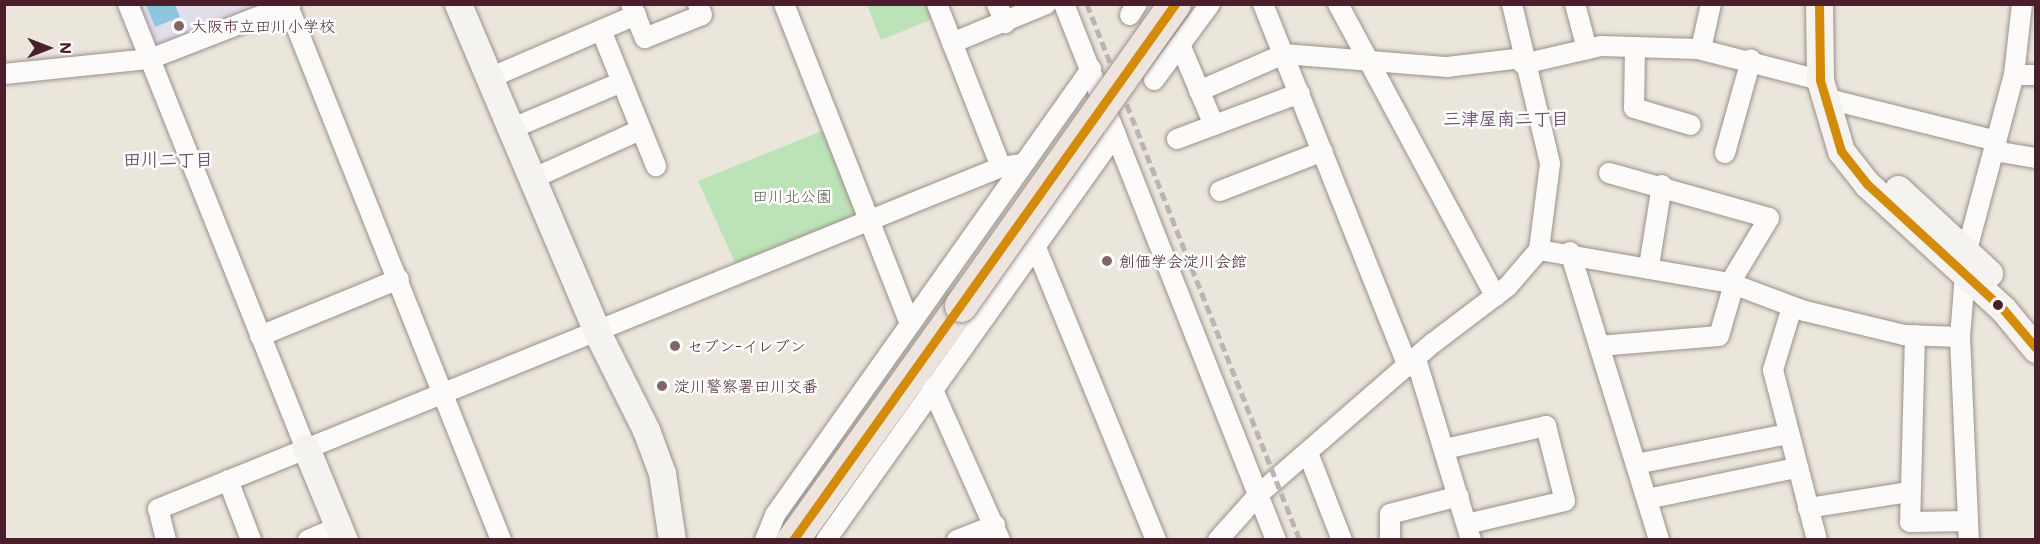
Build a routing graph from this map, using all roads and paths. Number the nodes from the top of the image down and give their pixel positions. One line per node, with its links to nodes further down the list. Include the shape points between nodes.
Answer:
1 (128, 4): 29 (street)
2 (458, 4): 37 (street)
3 (698, 4): 20 (street, via 702,15 645,38)
4 (784, 4): 60 (street)
5 (937, 4): 23 (street)
6 (997, 4): 21 (street)
7 (1046, 4): 21 (street)
8 (1064, 4): 33 (street)
9 (1175, 4): 104 (main road, bridge)
10 (1210, 4): 24 (street)
11 (1263, 4): 28 (street)
12 (1338, 4): 30 (street)
13 (1512, 4): 32 (street)
14 (1575, 4): 26 (street)
15 (1711, 4): 27 (street)
16 (1819, 4): 42 (street)
17 (1835, 4): 42 (street)
18 (2022, 4): 35 (street)
19 (289, 5): 29 (street); 66 (street)
20 (634, 10): 22 (street)
21 (1005, 23): 23 (street)
22 (601, 30): 37 (street); 39 (street)
23 (952, 43): 55 (street)
24 (1181, 46): 38 (street); 40 (street)
25 (1635, 47): 26 (street); 27 (street); 43 (street, via 1634,108)
26 (1587, 49): 32 (street)
27 (1701, 49): 31 (street)
28 (1284, 54): 30 (street); 40 (street); 41 (street)
29 (150, 60): 34 (street); 72 (street)
30 (1368, 60): 32 (street, via 1447,67); 68 (street)
31 (1751, 60): 42 (street); 51 (street)
32 (1523, 61): 62 (street, via 1550,165)
33 (1090, 69): 47 (street); 53 (street)
34 (4, 74)
35 (2014, 75): 36 (street); 49 (street)
36 (2036, 75)
37 (492, 77): 45 (street)
38 (1154, 80)
39 (622, 82): 45 (street); 46 (street)
40 (1199, 91): 44 (street)
41 (1300, 93): 44 (street); 50 (street)
42 (1828, 94): 49 (street); 64 (street, via 1841,151 1853,168)
43 (1691, 125)
44 (1214, 126): 48 (street)
45 (513, 128): 57 (street)
46 (640, 130): 54 (street); 57 (street)
47 (1116, 134): 61 (street); 88 (street)
48 (1177, 139)
49 (1995, 146): 52 (street); 64 (street)
50 (1323, 151): 59 (street); 77 (street)
51 (1725, 153)
52 (2036, 158)
53 (1023, 164): 55 (street); 70 (street)
54 (656, 166)
55 (1001, 167): 60 (street)
56 (1610, 173): 58 (street)
57 (534, 178): 71 (street)
58 (1662, 185): 65 (street); 67 (street, via 1769,218)
59 (1220, 191)
60 (871, 223): 70 (street); 71 (street)
61 (1035, 245): 78 (street); 97 (street)
62 (1539, 250): 63 (street); 68 (street, via 1524,272)
63 (1570, 252): 65 (street); 76 (street)
64 (1965, 265): 74 (street); 75 (street)
65 (1649, 266): 67 (street)
66 (399, 279): 72 (street); 79 (street)
67 (1732, 284): 69 (street); 76 (street, via 1719,336)
68 (1495, 296): 77 (street)
69 (1792, 307): 73 (street); 80 (street, via 1773,370)
70 (910, 324): 103 (street, via 775,515)
71 (597, 332): 79 (street); 102 (street, via 646,430 662,473)
72 (260, 336): 81 (street)
73 (1915, 336): 74 (street); 87 (street)
74 (1960, 337): 92 (street)
75 (2034, 337)
76 (1599, 346): 84 (street)
77 (1412, 363): 82 (street); 83 (street)
78 (932, 388): 93 (street); 96 (street)
79 (443, 397): 81 (street); 101 (street)
80 (1787, 434): 84 (street); 85 (street)
81 (306, 447): 86 (street); 95 (street)
82 (1445, 449): 89 (street); 94 (street, via 1546,426 1565,501)
83 (1308, 453): 88 (street); 108 (street)
84 (1636, 464): 90 (street)
85 (1796, 468): 90 (street); 91 (street)
86 (228, 480): 98 (street, via 158,509); 99 (street)
87 (1908, 492): 91 (street); 92 (street, via 1910,522)
88 (1259, 494): 106 (street); 107 (street)
89 (1459, 496): 94 (street); 109 (street, via 1390,514)
90 (1647, 500): 110 (street)
91 (1808, 508): 111 (street)
92 (1968, 530)
93 (997, 532): 105 (street)
94 (1469, 532)
95 (342, 533): 100 (street)
96 (833, 536)
97 (1155, 539)
98 (166, 540)
99 (251, 540)
100 (308, 540)
101 (501, 540)
102 (672, 540)
103 (765, 540)
104 (793, 540)
105 (957, 540)
106 (1218, 540)
107 (1276, 540)
108 (1342, 540)
109 (1390, 540)
110 (1659, 540)
111 (1817, 540)

